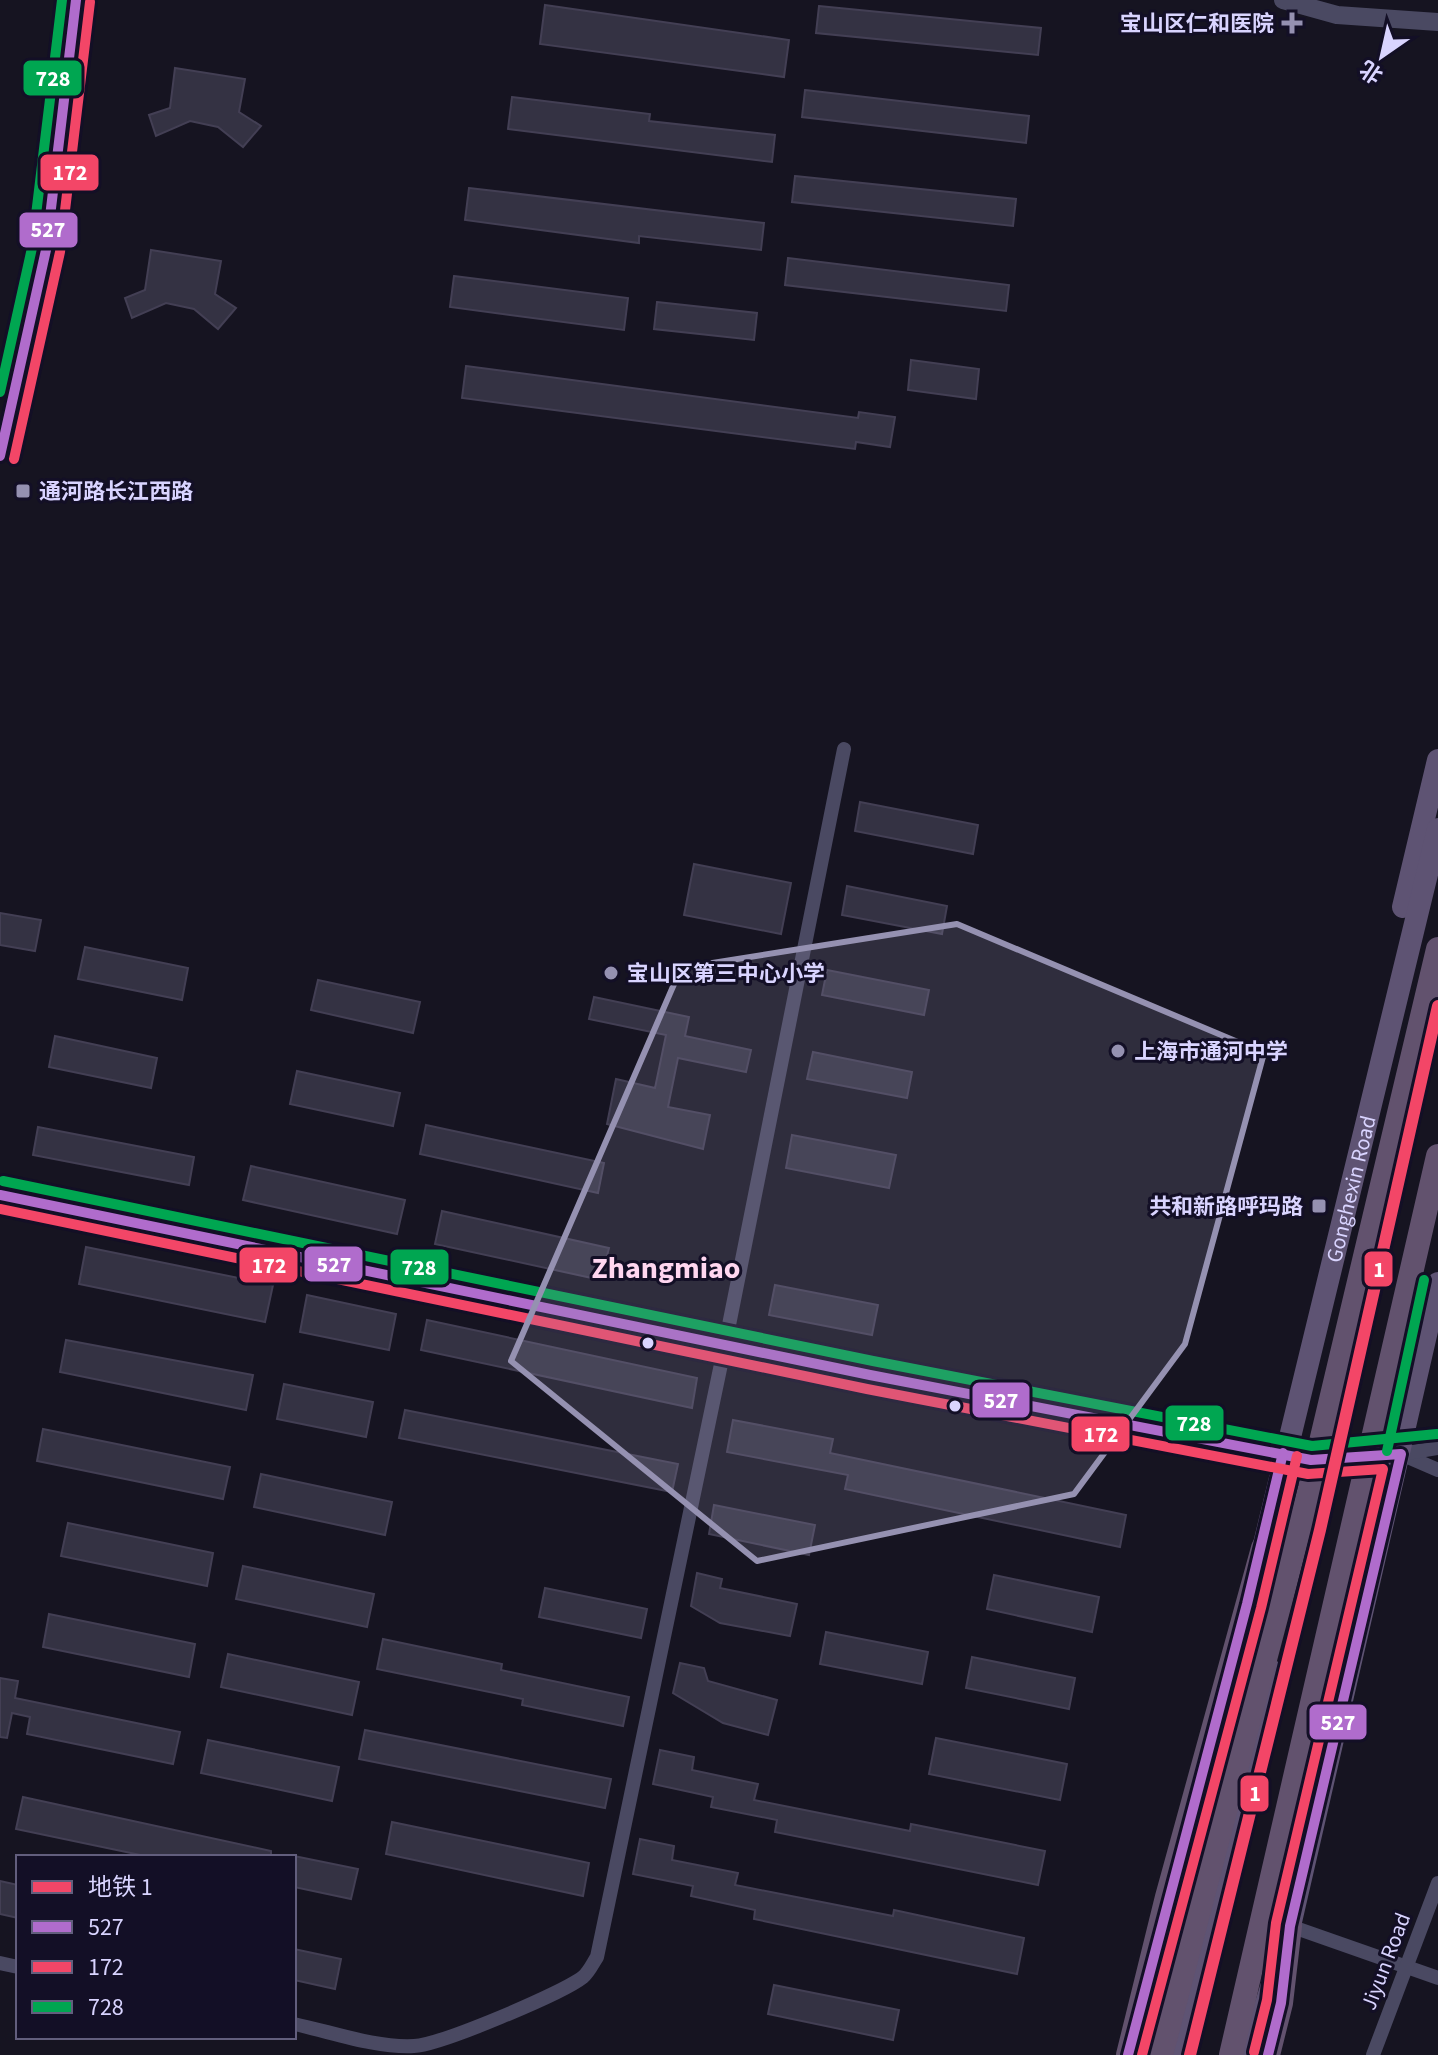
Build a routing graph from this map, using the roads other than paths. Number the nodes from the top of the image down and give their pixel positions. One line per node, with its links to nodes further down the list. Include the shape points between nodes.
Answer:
1 (76, 0): 4 (street, via 46,250)
2 (1283, 0): 3 (street, via 1337,15)
3 (1438, 22)
4 (0, 456)
5 (844, 749): 13 (street)
6 (1438, 760): 9 (main road, via 1370,1045)
7 (1438, 829): 9 (main road, Gonghexin Road)
8 (1438, 949): 25 (highway, bridge, via 1310,1488)
9 (1372, 1093): 15 (main road, Gonghexin Road)
10 (1438, 1156): 27 (highway, bridge)
11 (0, 1195): 13 (street)
12 (1438, 1283): 16 (main road)
13 (725, 1345): 15 (street); 23 (street, via 597,1957 584,1976 432,2043 391,2044)
14 (1438, 1448): 16 (street)
15 (1283, 1453): 16 (street, via 1311,1460); 18 (main road, Gonghexin Road)
16 (1401, 1454): 17 (street); 20 (main road)
17 (1438, 1470)
18 (1263, 1548): 24 (highway); 26 (main road, via 1274,1587 1278,1633 1255,1766)
19 (1438, 1883): 21 (street, Jiyun Road)
20 (1290, 1926): 21 (street); 28 (main road); 29 (highway, via 1281,2003)
21 (1407, 1966): 22 (street); 30 (street, Jiyun Road)
22 (1438, 1978)
23 (296, 2024)
24 (1128, 2055)
25 (1161, 2055)
26 (1176, 2055)
27 (1231, 2055)
28 (1250, 2055)
29 (1268, 2055)
30 (1373, 2055)

